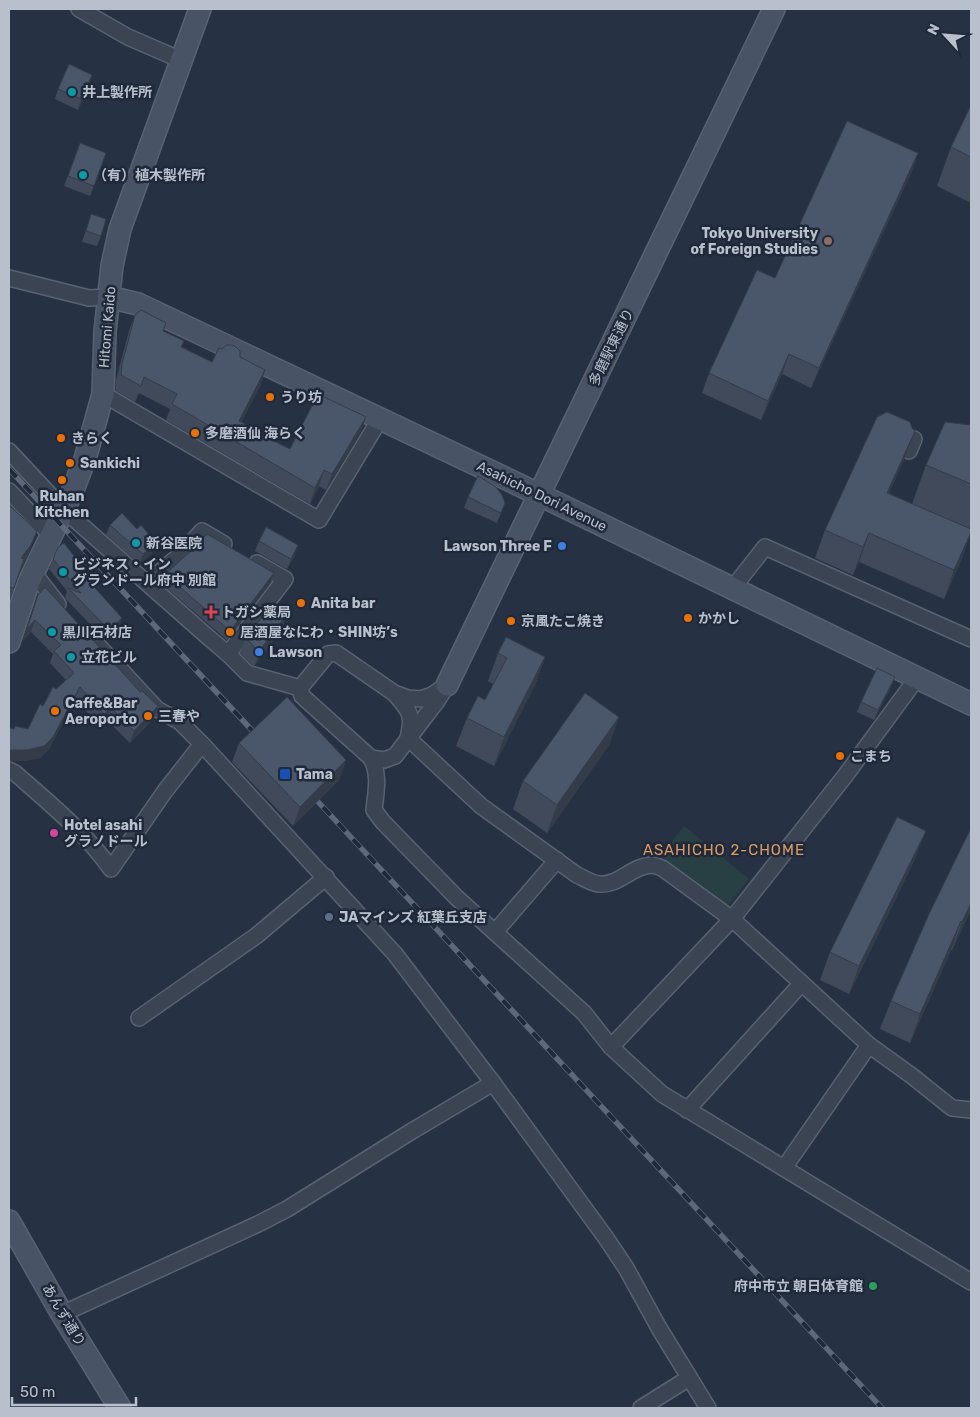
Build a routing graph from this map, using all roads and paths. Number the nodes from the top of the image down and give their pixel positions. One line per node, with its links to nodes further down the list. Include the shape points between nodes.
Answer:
1 (82, 9): 4 (street, via 128,37)
2 (200, 9): 4 (street, Hitomi Kaido)
3 (774, 9): 11 (street, 多磨駅東通り)
4 (181, 60): 6 (street, Hitomi Kaido, via 120,229)
5 (9, 278): 6 (street, via 89,298)
6 (109, 298): 7 (street, Hitomi Kaido); 8 (street, Asahicho Dori Avenue, via 138,304)
7 (103, 394): 8 (street, via 319,520); 12 (street, Hitomi Kaido, via 84,459)
8 (380, 419): 11 (street, Asahicho Dori Avenue)
9 (9, 450): 12 (street)
10 (9, 491): 13 (street)
11 (539, 495): 16 (street, Asahicho Dori Avenue); 23 (street, 多磨駅東通り)
12 (63, 509): 13 (street, Hitomi Kaido); 15 (street)
13 (51, 535): 14 (street, Hitomi Kaido)
14 (33, 572): 17 (street); 20 (street, Hitomi Kaido)
15 (147, 583): 21 (street); 21 (street, via 202,531 285,579)
16 (732, 589): 19 (street, via 765,547); 22 (street, Asahicho Dori Avenue)
17 (65, 612)
18 (85, 632): 28 (street, via 156,709 180,722)
19 (971, 639)
20 (9, 642)
21 (228, 654): 24 (street, via 248,673)
22 (916, 678): 26 (street, Asahicho Dori Avenue); 35 (street, via 845,776)
23 (447, 685): 25 (street, via 421,699); 27 (street)
24 (300, 688): 25 (street, via 328,654 336,654); 30 (street, via 302,696)
25 (394, 693): 27 (street, via 411,718)
26 (971, 704)
27 (408, 738): 29 (street); 33 (street, via 481,806)
28 (202, 744): 31 (street, via 111,869 70,822); 34 (street)
29 (395, 756): 30 (street, via 384,760); 32 (street)
30 (371, 758): 32 (street, via 377,778)
31 (9, 770)
32 (376, 791): 36 (street, via 374,810 383,822)
33 (557, 860): 35 (street, via 577,875 600,884 608,884 652,865 662,868); 36 (street)
34 (326, 877): 38 (street, via 256,936); 41 (street, via 396,954)
35 (732, 919): 37 (street); 40 (street)
36 (495, 932): 40 (street, via 584,1014)
37 (801, 984): 39 (street); 42 (street)
38 (139, 1018)
39 (869, 1045): 43 (street, via 952,1108); 44 (street)
40 (611, 1047): 42 (street, via 662,1094)
41 (493, 1083): 47 (street, via 287,1209); 48 (street, via 626,1268)
42 (687, 1110): 44 (street)
43 (971, 1110)
44 (784, 1168): 46 (street)
45 (9, 1221): 47 (street, あんず通り)
46 (971, 1282)
47 (62, 1314): 49 (street, あんず通り)
48 (688, 1378): 50 (street); 51 (street)
49 (119, 1408)
50 (641, 1408)
51 (708, 1408)

